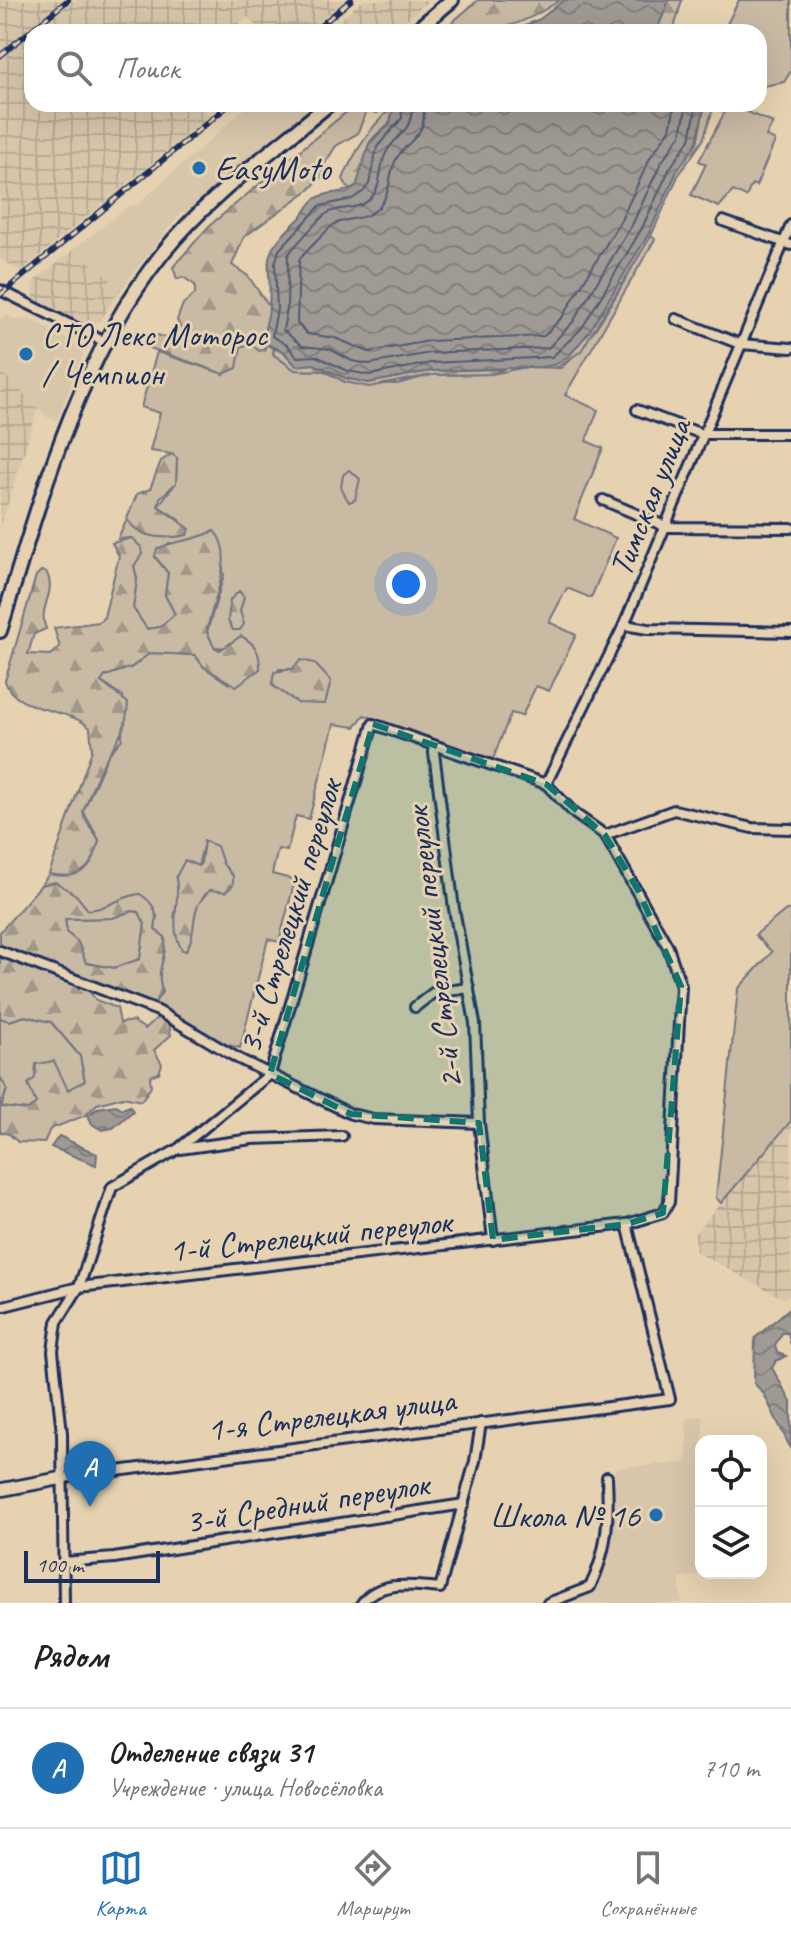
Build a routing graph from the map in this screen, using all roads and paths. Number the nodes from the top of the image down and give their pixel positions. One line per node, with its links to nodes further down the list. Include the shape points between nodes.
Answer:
1 (452, 0): 2 (main road)
2 (424, 24)
3 (320, 112): 9 (main road, via 162,253)
4 (723, 221): 6 (street)
5 (791, 225): 6 (street, Тимская улица)
6 (787, 244): 10 (street, Тимская улица)
7 (0, 290): 9 (street)
8 (676, 319): 10 (street)
9 (103, 341): 19 (main road, via 55,458)
10 (740, 344): 11 (street); 13 (street, Тимская улица)
11 (791, 348)
12 (637, 410): 13 (street)
13 (702, 434): 14 (street); 16 (street, Тимская улица)
14 (791, 434)
15 (603, 500): 16 (street)
16 (667, 527): 17 (street); 18 (street, Тимская улица)
17 (791, 528)
18 (624, 625): 20 (street); 22 (street, Тимская улица)
19 (0, 631)
20 (791, 632)
21 (433, 745): 22 (street); 26 (street, 2-й Стрелецкий переулок); 28 (street, 3-й Стрелецкий переулок, via 373,724)
22 (546, 784): 24 (street)
23 (791, 829): 24 (street, via 752,828 674,810)
24 (605, 835): 32 (street, 1-й Стрелецкий переулок, via 668,947 681,986 669,1202 663,1213)
25 (0, 951): 28 (street, via 158,1011)
26 (469, 988): 27 (street, via 433,993); 29 (street, 2-й Стрелецкий переулок)
27 (415, 1007)
28 (270, 1074): 29 (street, via 351,1114); 31 (street, 3-й Стрелецкий переулок)
29 (479, 1123): 33 (street, 2-й Стрелецкий переулок)
30 (342, 1136): 31 (street, via 252,1139)
31 (178, 1149): 34 (street, 3-й Стрелецкий переулок, via 112,1187)
32 (627, 1224): 33 (street, 1-й Стрелецкий переулок); 36 (street, 1-я Стрелецкая улица, via 670,1399)
33 (493, 1240): 34 (street, 1-й Стрелецкий переулок)
34 (79, 1287): 35 (street, 1-й Стрелецкий переулок); 38 (street, via 57,1322 53,1351)
35 (0, 1307)
36 (481, 1423): 38 (street, 1-я Стрелецкая улица); 40 (street)
37 (607, 1477): 44 (street, via 608,1531 599,1568 590,1587)
38 (63, 1478): 39 (street, 1-я Стрелецкая улица); 41 (street)
39 (0, 1490)
40 (464, 1504): 41 (street, 3-й Средний переулок); 43 (street, via 440,1588 392,1586)
41 (64, 1562): 42 (street)
42 (64, 1603)
43 (362, 1603)
44 (548, 1603)

